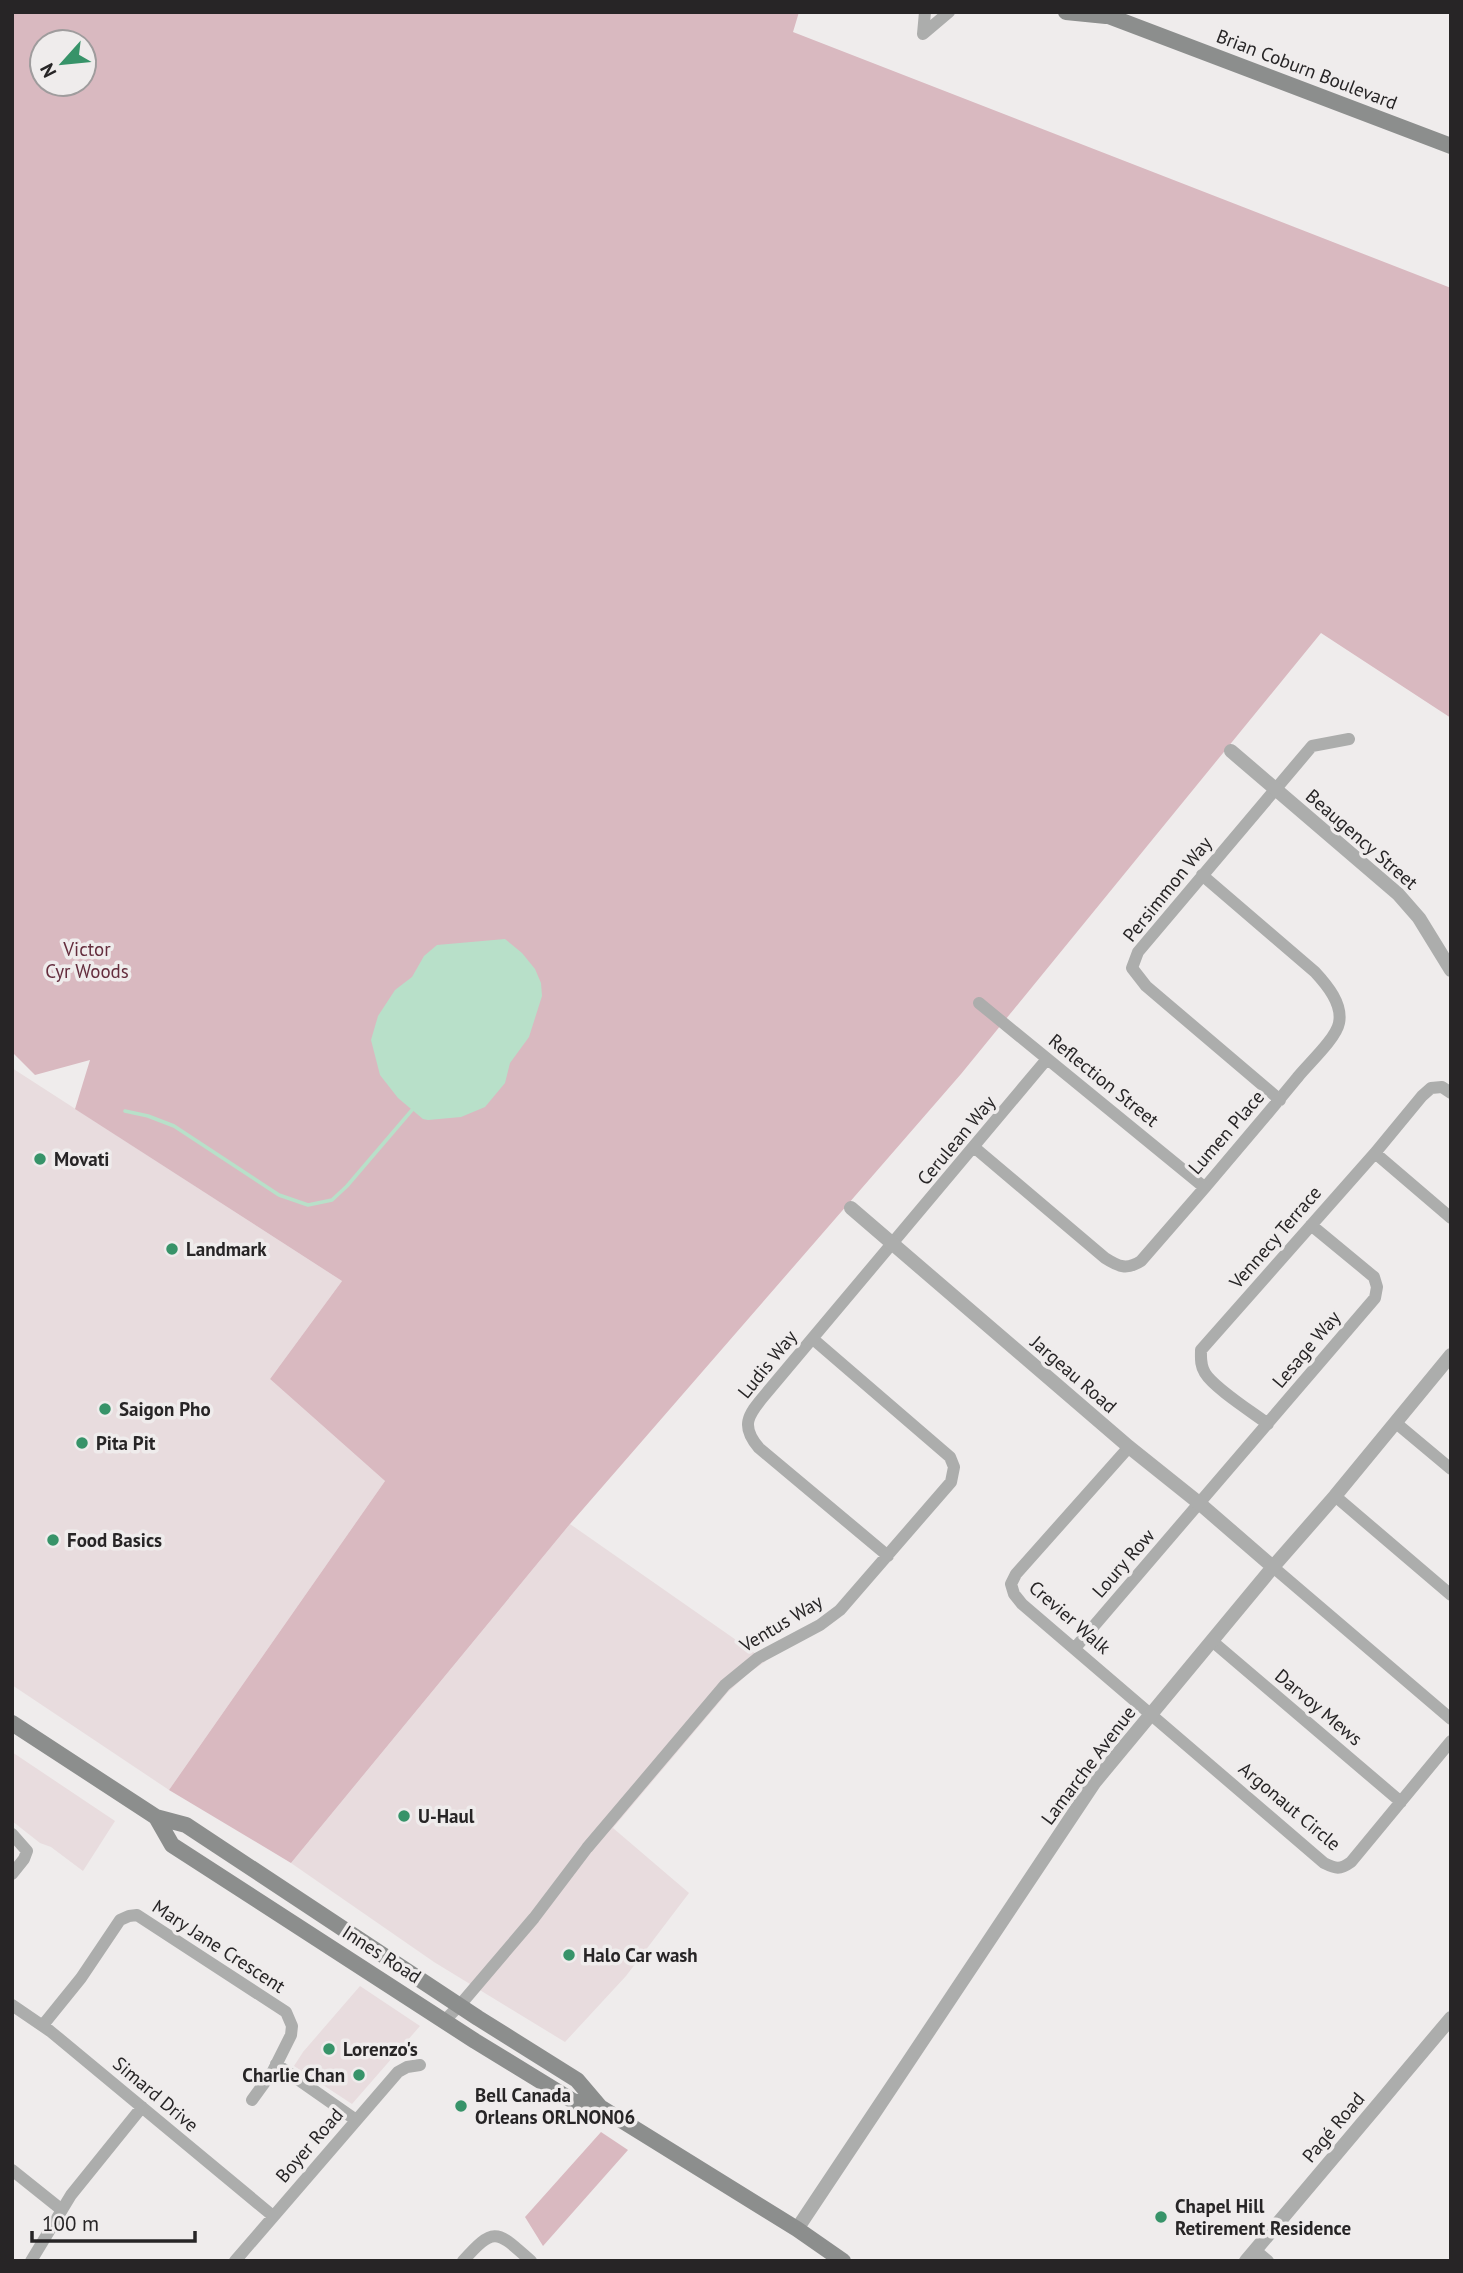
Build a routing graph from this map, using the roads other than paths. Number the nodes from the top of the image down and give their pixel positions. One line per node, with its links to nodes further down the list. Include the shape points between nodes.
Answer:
1 (925, 12): 2 (street, via 923,34)
2 (949, 12)
3 (1066, 12): 4 (main road, Brian Coburn Boulevard)
4 (1103, 14): 5 (main road, Brian Coburn Boulevard)
5 (1451, 146)
6 (1349, 739): 8 (street, Persimmon Way, via 1312,746)
7 (1231, 751): 8 (street, Beaugency Street)
8 (1276, 790): 9 (street, Persimmon Way); 10 (street, Beaugency Street, via 1410,907)
9 (1202, 875): 14 (street, Lumen Place, via 1315,972 1340,1013 1337,1028); 14 (street, Persimmon Way, via 1138,952 1132,968 1146,986)
10 (1451, 970)
11 (979, 1003): 12 (street, Reflection Street)
12 (1047, 1059): 15 (street, Cerulean Way); 17 (street, Reflection Street)
13 (1451, 1093): 16 (street, Vennecy Terrace, via 1442,1087 1431,1088)
14 (1280, 1100): 17 (street, Lumen Place)
15 (975, 1148): 17 (street, Lumen Place, via 1105,1258 1125,1268 1141,1261); 21 (street, Cerulean Way)
16 (1375, 1153): 19 (street); 20 (street, Vennecy Terrace)
17 (1204, 1187)
18 (851, 1208): 21 (street, Jargeau Road)
19 (1451, 1218)
20 (1311, 1225): 25 (street, Lesage Way, via 1374,1277 1375,1298); 25 (street, Vennecy Terrace, via 1201,1350 1205,1373 1214,1383)
21 (893, 1245): 22 (street, Ludis Way); 26 (street, Jargeau Road)
22 (813, 1339): 30 (street, Ludis Way, via 755,1408 748,1419 749,1433 762,1451); 30 (street, Ventus Way, via 943,1450 953,1464 954,1474 946,1489)
23 (1451, 1355): 24 (street, Lamarche Avenue)
24 (1396, 1423): 27 (street); 28 (street, Lamarche Avenue)
25 (1268, 1424): 29 (street, Lesage Way)
26 (1129, 1447): 29 (street, Jargeau Road); 34 (street, Crevier Walk, via 1010,1584 1022,1605)
27 (1451, 1469)
28 (1335, 1496): 31 (street, Lamarche Avenue); 32 (street)
29 (1199, 1503): 31 (street, Jargeau Road); 34 (street, Loury Row)
30 (888, 1556): 44 (street, Ventus Way, via 830,1619 762,1655 725,1685)
31 (1273, 1567): 33 (street, Lamarche Avenue); 36 (street)
32 (1451, 1595)
33 (1212, 1642): 35 (street, Lamarche Avenue); 39 (street, Darvoy Mews)
34 (1075, 1648): 35 (street, Crevier Walk)
35 (1151, 1713): 39 (street, Argonaut Circle, via 1335,1869 1352,1862); 57 (street, Lamarche Avenue, via 1080,1803)
36 (1451, 1719)
37 (12, 1723): 40 (main road, Innes Road)
38 (1451, 1741): 39 (street, Argonaut Circle)
39 (1401, 1802)
40 (156, 1817): 44 (main road, Innes Road, via 186,1825); 46 (main road, Innes Road, via 172,1845)
41 (12, 1834): 42 (street, via 27,1850)
42 (12, 1874)
43 (12, 2005): 47 (street, Simard Drive)
44 (460, 2005): 46 (street, Ventus Way); 52 (main road, Innes Road, via 577,2080)
45 (1451, 2018): 58 (street, Pagé Road)
46 (444, 2021): 52 (main road, Innes Road, via 573,2101)
47 (43, 2025): 48 (street, Mary Jane Crescent, via 120,1920 137,1915 286,2012 291,2035); 51 (street, Simard Drive)
48 (276, 2064): 50 (street, Mary Jane Crescent); 53 (street)
49 (419, 2065): 53 (street, Boyer Road, via 398,2072)
50 (252, 2100)
51 (142, 2107): 55 (street); 56 (street, Simard Drive)
52 (600, 2107): 57 (main road, Innes Road)
53 (356, 2120): 56 (street, Boyer Road)
54 (12, 2170): 55 (street)
55 (62, 2210): 59 (street)
56 (273, 2216): 60 (street, Boyer Road)
57 (797, 2229): 63 (main road, Innes Road)
58 (1250, 2255): 64 (street)
59 (31, 2261)
60 (234, 2261)
61 (463, 2261): 62 (street, via 484,2238 498,2235)
62 (531, 2261)
63 (843, 2261)
64 (1268, 2261)

